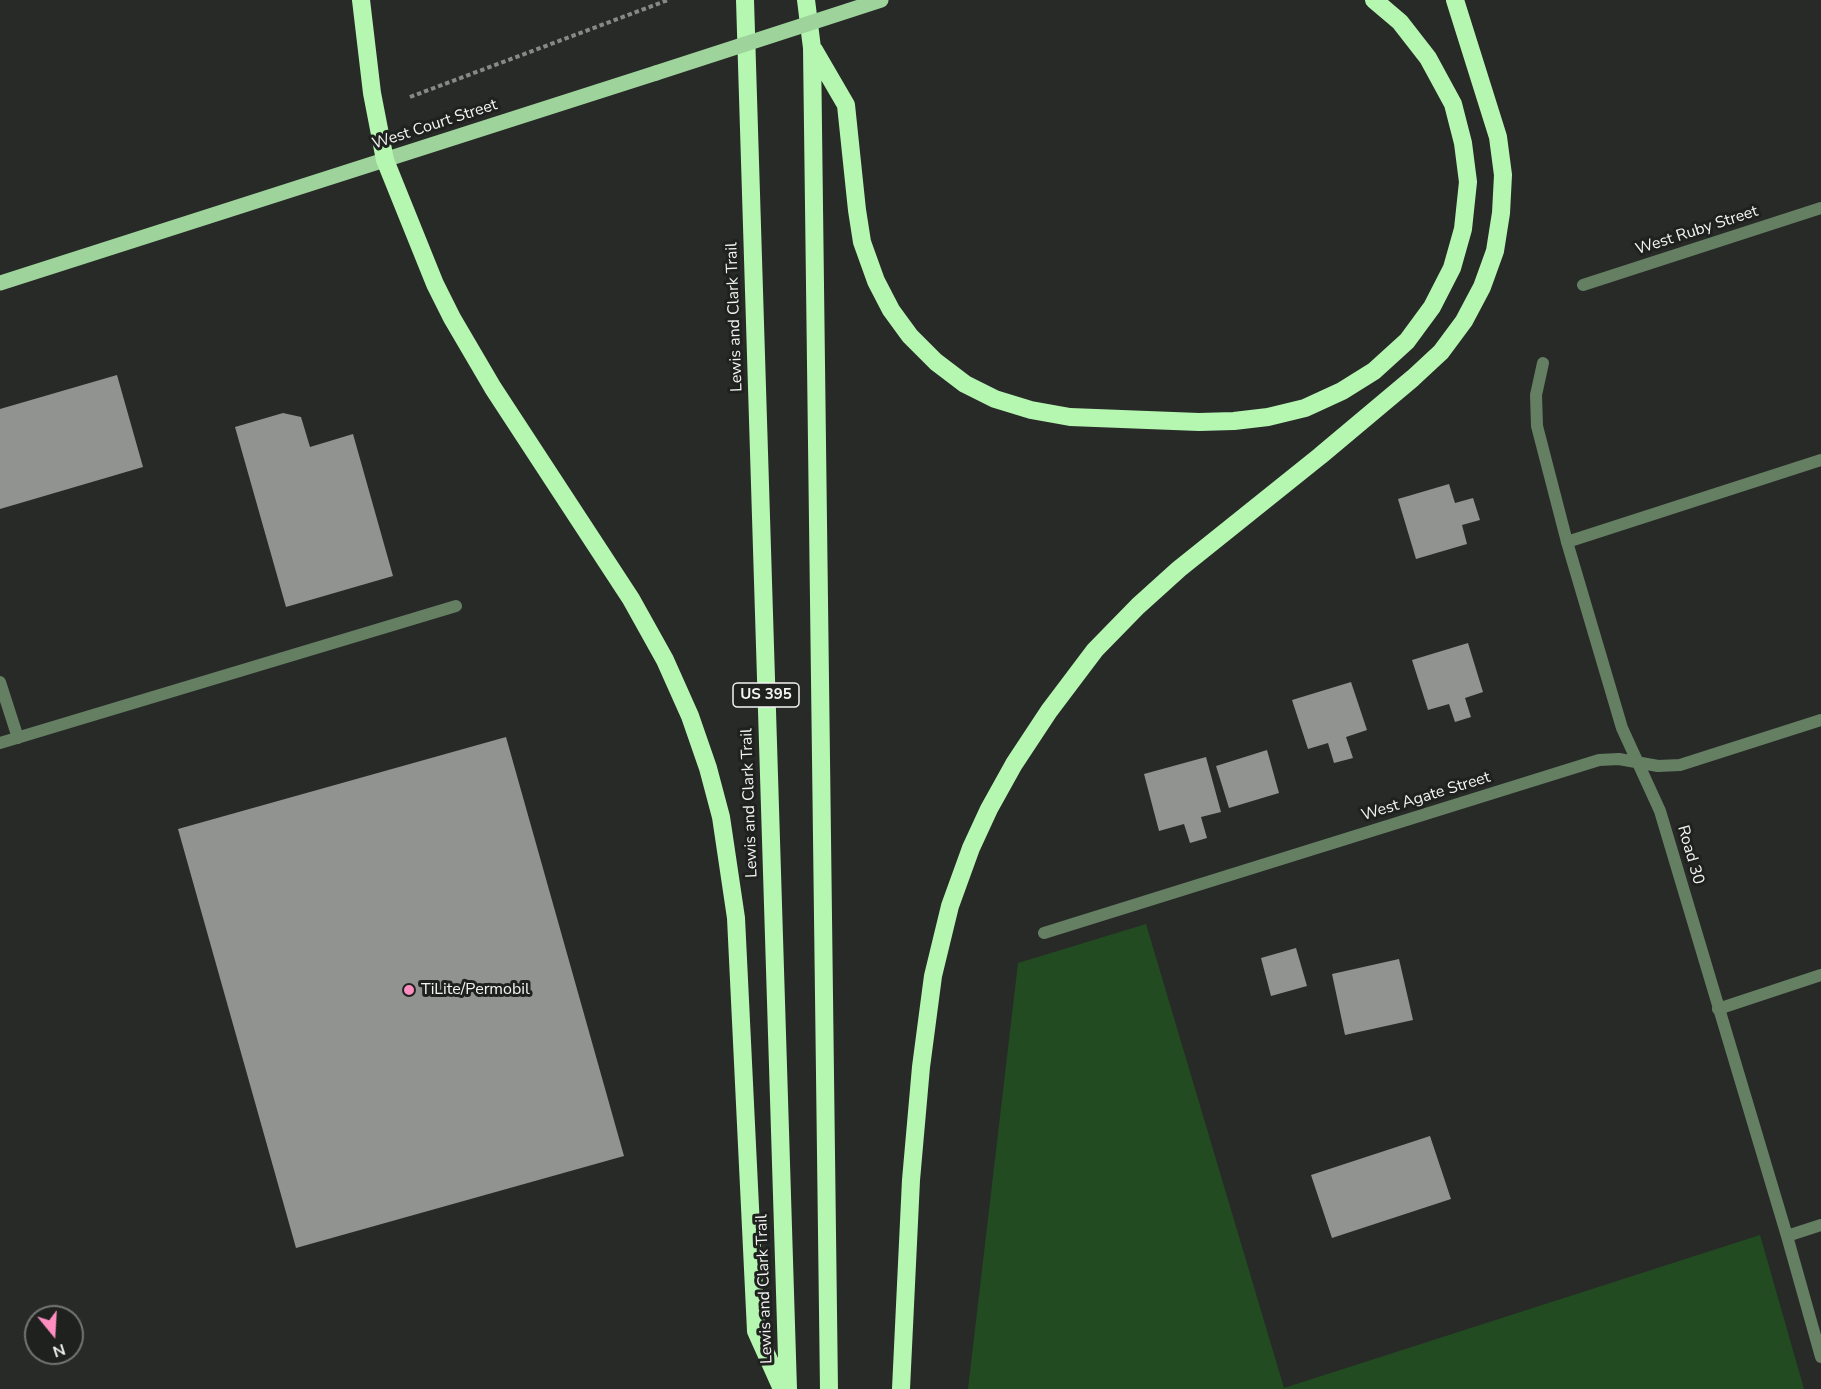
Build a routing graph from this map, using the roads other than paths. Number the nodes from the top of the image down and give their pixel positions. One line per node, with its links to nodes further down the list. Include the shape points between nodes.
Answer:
1 (361, 0): 8 (highway)
2 (745, 0): 28 (highway, Lewis and Clark Trail / US 395)
3 (806, 0): 7 (highway, US 395)
4 (881, 0): 8 (main road, West Court Street, bridge)
5 (1374, 0): 7 (highway, via 1400,22 1428,58 1453,104 1468,182 1463,230 1452,268 1432,307 1407,341 1374,370 1305,408 1234,421 1070,417 1031,410 965,384 936,362 910,336 876,281 856,210 846,105)
6 (1455, 0): 30 (highway, via 1498,137 1503,175 1495,251 1464,321 1441,352 1413,378 1179,569 1095,650 1014,764 971,848 950,906 933,976 921,1067 911,1180)
7 (812, 48): 29 (highway, US 395)
8 (385, 160): 10 (main road, West Court Street); 27 (highway, via 452,318 631,599 665,660 708,768 721,817 736,918 756,1331)
9 (1821, 208): 11 (street, West Ruby Street)
10 (0, 283)
11 (1583, 285)
12 (1543, 363): 14 (street, Road 30, via 1536,395 1537,426)
13 (1821, 460): 14 (street)
14 (1567, 542): 20 (street, Road 30, via 1622,728)
15 (456, 606): 18 (street)
16 (0, 682): 18 (street)
17 (1821, 720): 20 (street, West Agate Street, via 1680,765 1658,766)
18 (18, 738): 19 (street)
19 (0, 743)
20 (1638, 761): 21 (street, West Agate Street, via 1599,760); 23 (street, Road 30, via 1660,811)
21 (1044, 933)
22 (1821, 975): 23 (street)
23 (1718, 1009): 25 (street, Road 30)
24 (1821, 1225): 25 (street)
25 (1787, 1236): 26 (street, Road 30)
26 (1821, 1357)
27 (783, 1389)
28 (788, 1389)
29 (829, 1389)
30 (902, 1389)

